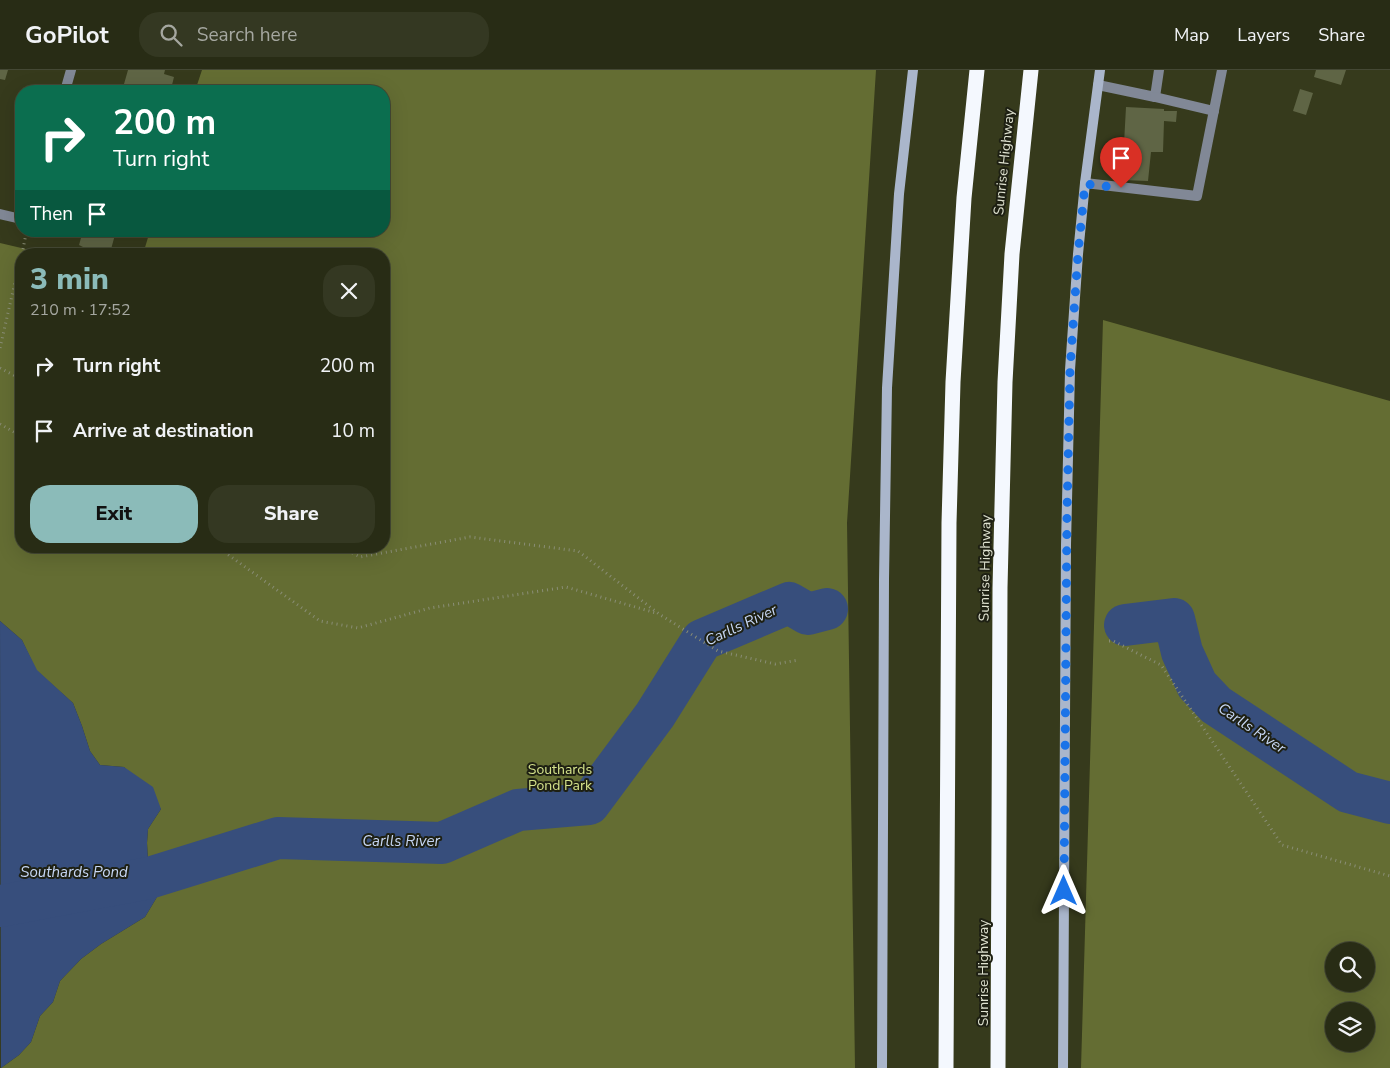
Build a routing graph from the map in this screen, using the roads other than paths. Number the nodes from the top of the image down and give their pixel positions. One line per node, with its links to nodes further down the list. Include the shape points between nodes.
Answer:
1 (71, 70): 8 (street)
2 (913, 70): 15 (main road, via 899,194 887,388)
3 (977, 70): 16 (highway, via 964,198 953,382)
4 (1031, 70): 17 (highway, Sunrise Highway, via 1012,254 1005,382 1000,579)
5 (1100, 70): 9 (main road)
6 (1159, 70): 10 (street)
7 (1222, 70): 11 (street)
8 (67, 85)
9 (1098, 85): 10 (street); 12 (main road)
10 (1155, 97): 11 (street)
11 (1214, 111): 12 (street, via 1196,196)
12 (1085, 184): 18 (main road, via 1070,370 1067,484)
13 (0, 214): 14 (street)
14 (15, 218)
15 (882, 1068)
16 (946, 1068)
17 (998, 1068)
18 (1063, 1068)

